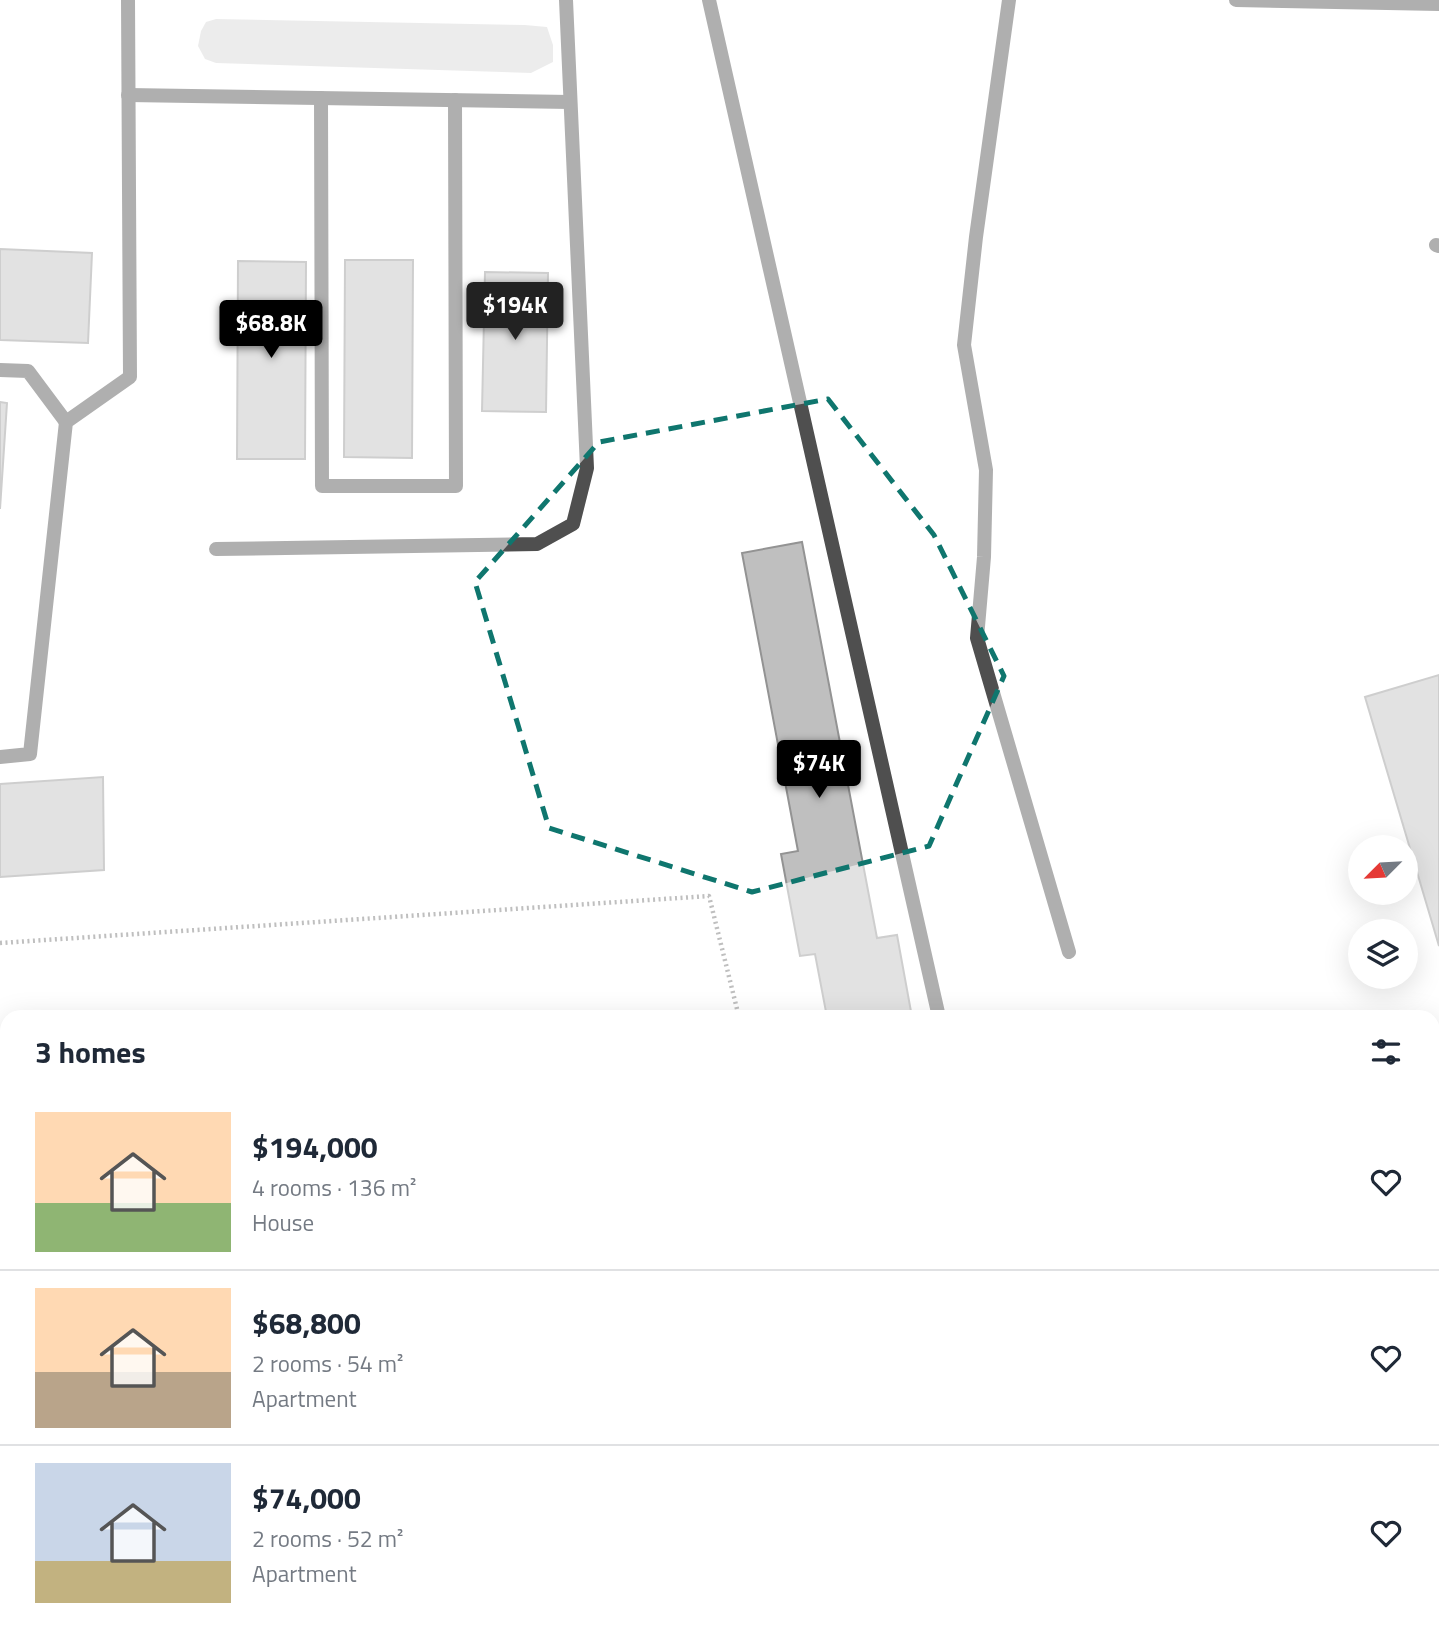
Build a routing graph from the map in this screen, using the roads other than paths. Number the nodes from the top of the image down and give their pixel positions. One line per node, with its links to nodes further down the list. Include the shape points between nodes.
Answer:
1 (128, 0): 8 (street)
2 (566, 0): 11 (street)
3 (709, 0): 17 (street)
4 (1009, 0): 16 (street, via 964,345 986,470 977,638)
5 (1236, 0): 6 (street)
6 (1243, 0): 7 (street)
7 (1439, 4)
8 (128, 94): 9 (street); 13 (street, via 130,377)
9 (321, 98): 10 (street); 10 (street, via 322,486 456,486)
10 (454, 100): 11 (street)
11 (570, 102): 14 (street, via 587,468 572,524 537,544)
12 (0, 370): 13 (street, via 28,371)
13 (66, 422): 15 (street, via 30,754)
14 (216, 550)
15 (0, 757)
16 (1069, 952)
17 (937, 1010)

